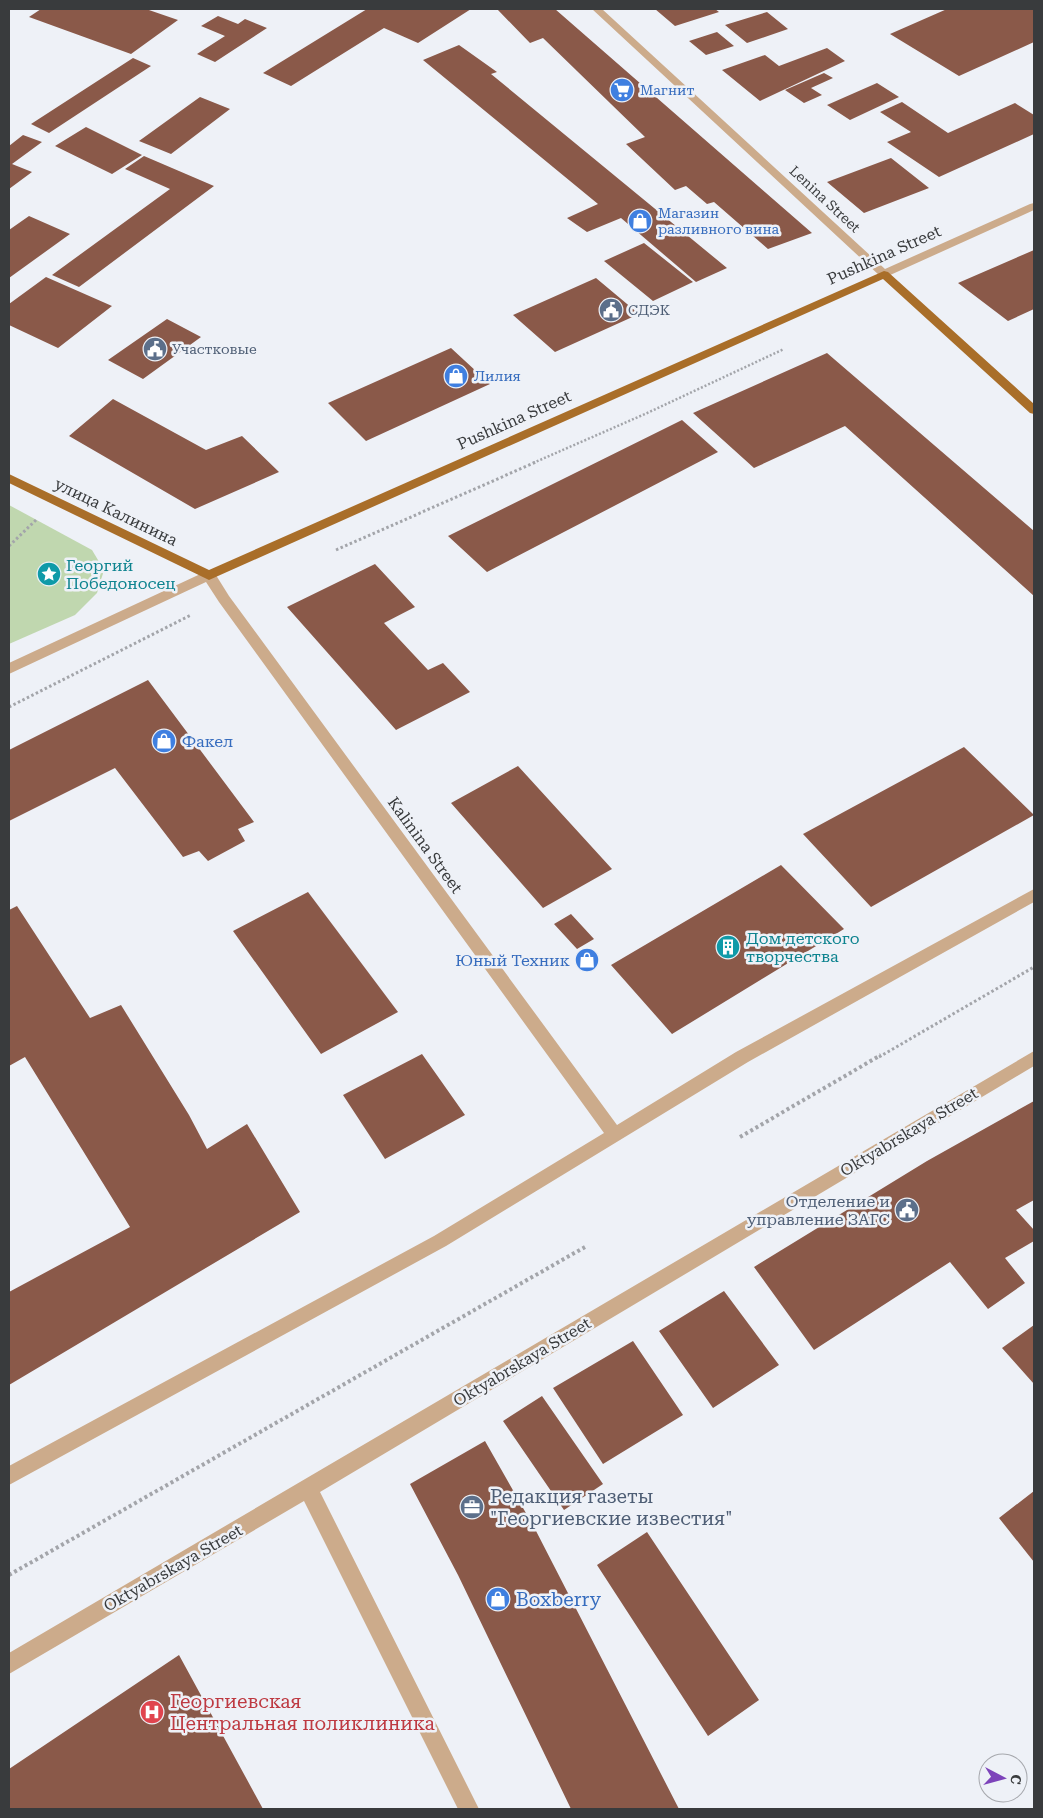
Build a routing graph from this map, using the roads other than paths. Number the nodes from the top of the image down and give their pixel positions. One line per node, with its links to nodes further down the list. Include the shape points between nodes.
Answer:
1 (597, 9): 3 (street, Lenina Street)
2 (1034, 206): 3 (street, Pushkina Street)
3 (884, 274): 4 (main road, Lenina Street); 6 (main road, Pushkina Street)
4 (1034, 410)
5 (9, 478): 6 (main road, улица Калинина)
6 (209, 575): 7 (street, Pushkina Street); 10 (street, Kalinina Street)
7 (9, 669)
8 (1034, 895): 10 (street, via 742,1057)
9 (1034, 1058): 12 (street, Oktyabrskaya Street)
10 (615, 1134): 11 (street, via 440,1241)
11 (9, 1476)
12 (308, 1489): 13 (street, Oktyabrskaya Street); 14 (street)
13 (9, 1664)
14 (469, 1809)

